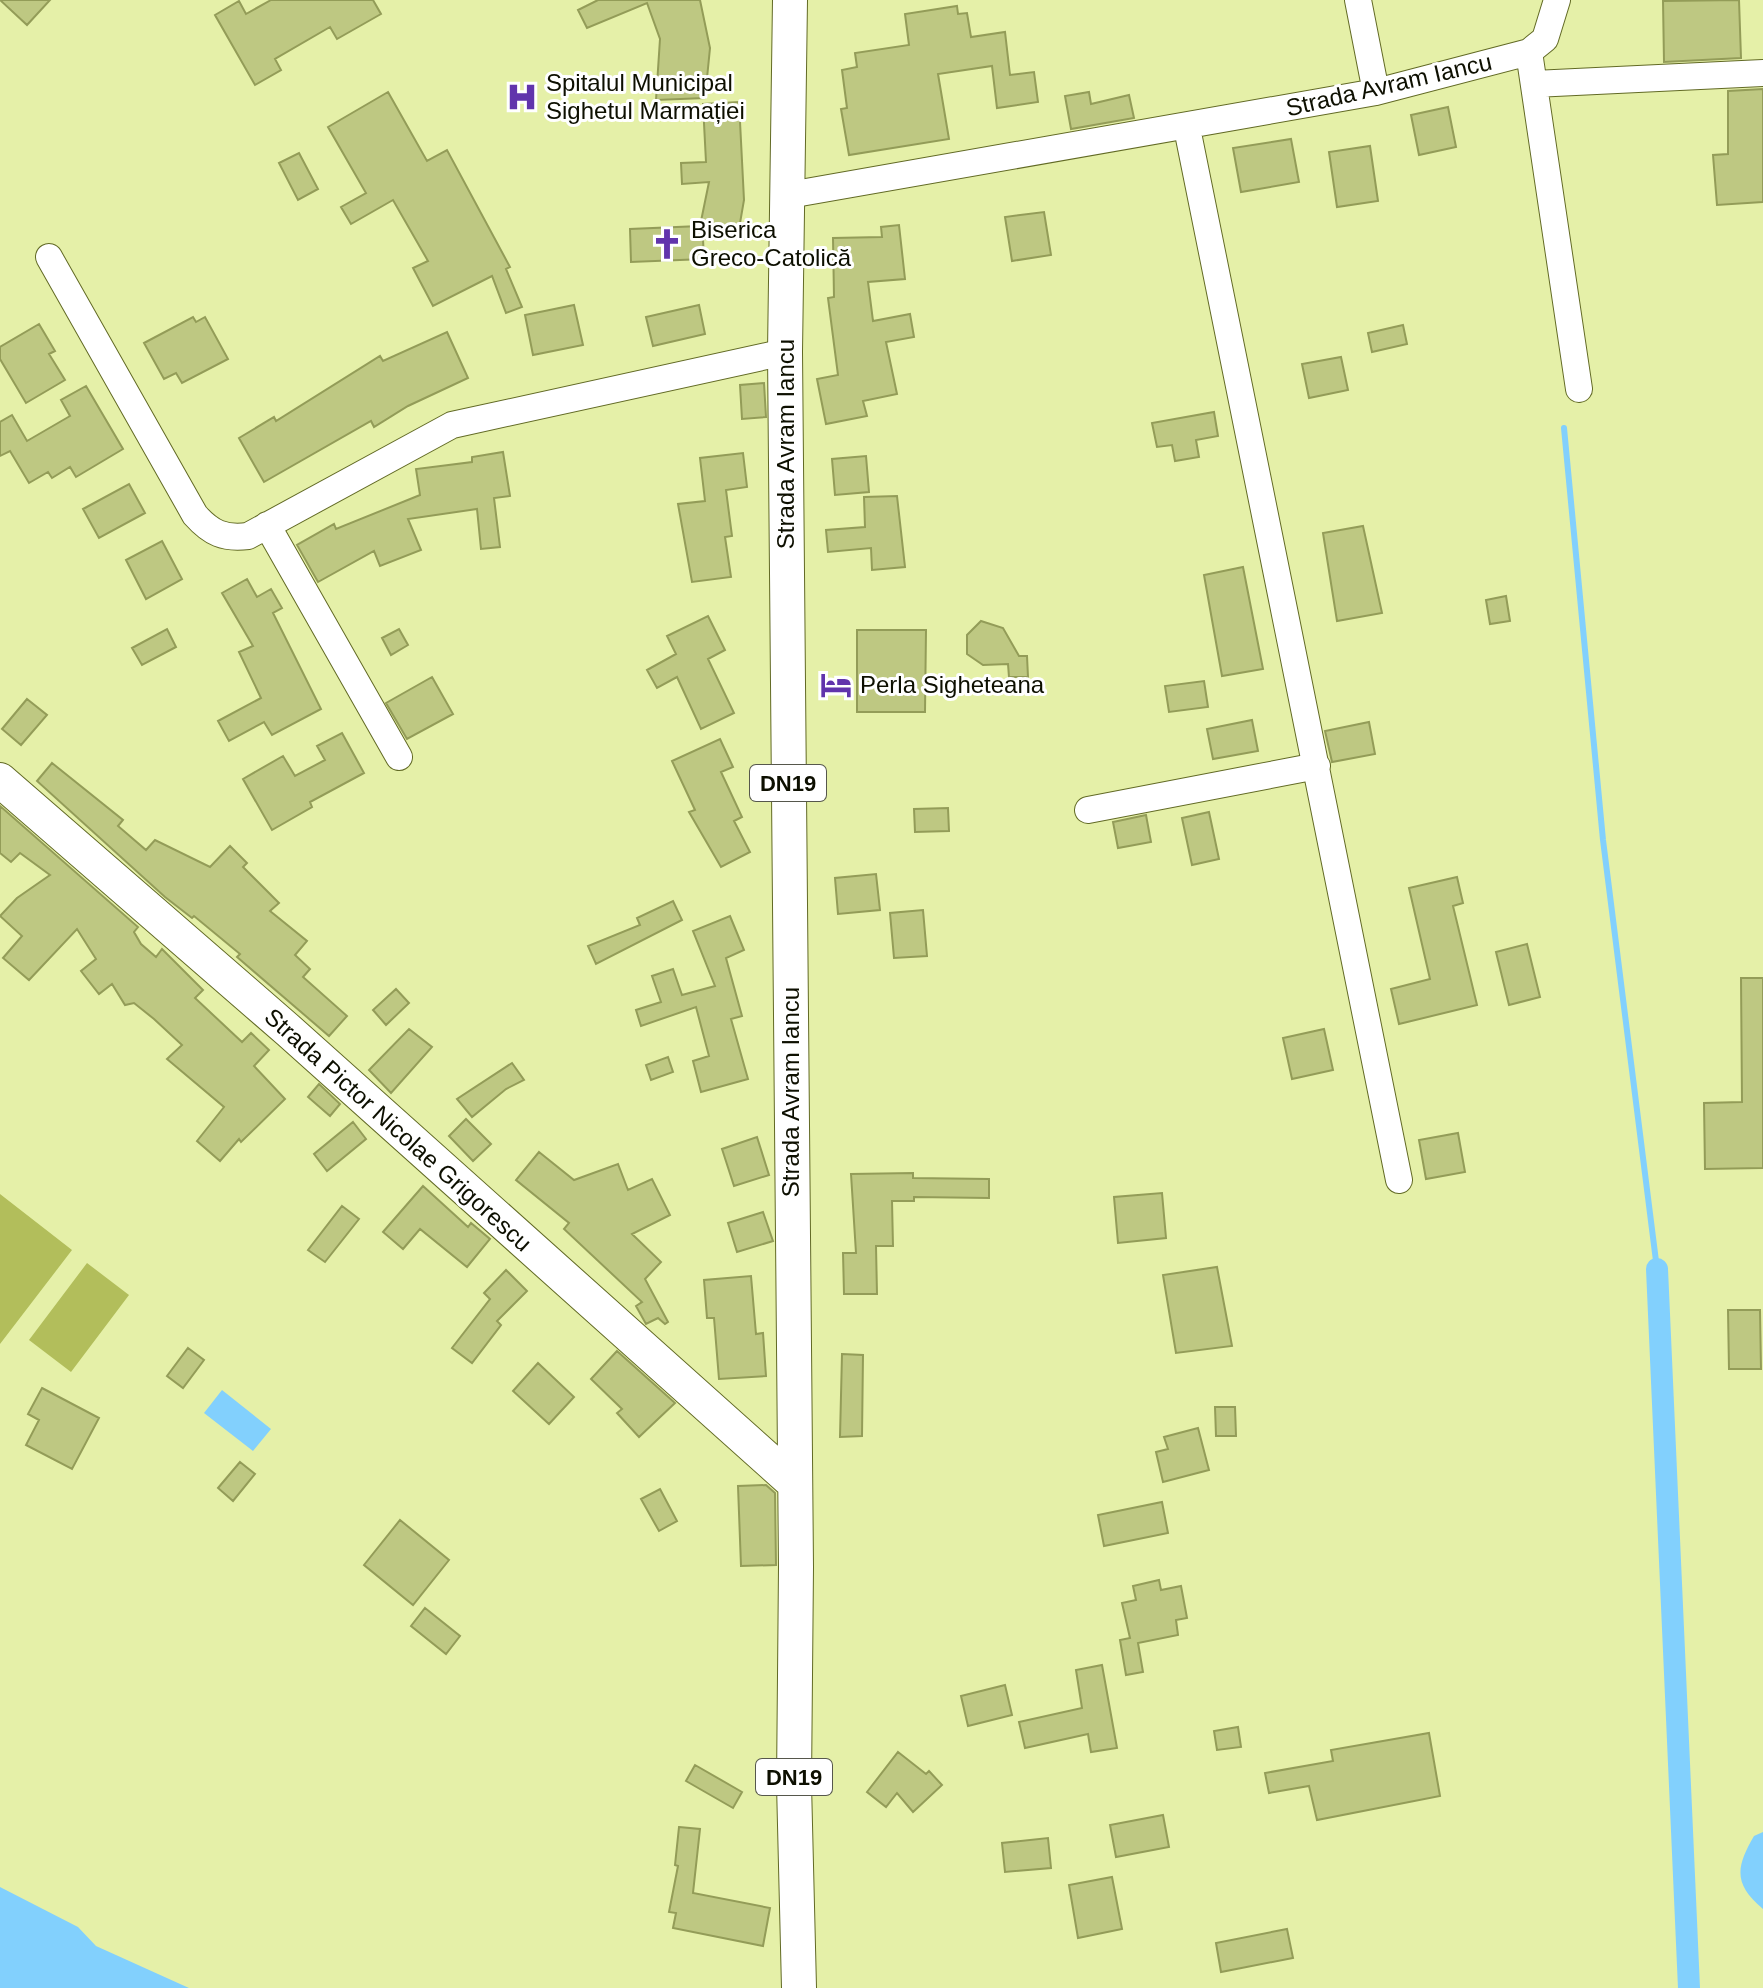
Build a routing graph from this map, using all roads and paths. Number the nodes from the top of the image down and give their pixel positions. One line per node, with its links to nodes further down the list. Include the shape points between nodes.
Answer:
1 (790, 0): 9 (main road, Strada Avram Iancu / DN19)
2 (1358, 0): 7 (street)
3 (1557, 0): 4 (street, via 1545,39)
4 (1529, 52): 6 (street); 7 (street, Strada Avram Iancu)
5 (1763, 73): 6 (street)
6 (1534, 84): 12 (street)
7 (1376, 92): 8 (street, Strada Avram Iancu)
8 (1187, 128): 9 (street, Strada Avram Iancu); 15 (street)
9 (789, 195): 11 (main road, Strada Avram Iancu / DN19)
10 (49, 257): 13 (street, via 195,515 206,528 233,538)
11 (785, 352): 13 (street, via 452,425); 19 (main road, Strada Avram Iancu / DN19)
12 (1579, 389)
13 (267, 525): 14 (street)
14 (399, 757)
15 (1317, 766): 17 (street); 18 (street)
16 (0, 780): 19 (main road, Strada Pictor Nicolae Grigorescu)
17 (1088, 810)
18 (1399, 1180)
19 (794, 1483): 20 (main road, Strada Avram Iancu / DN19)
20 (799, 1988)

